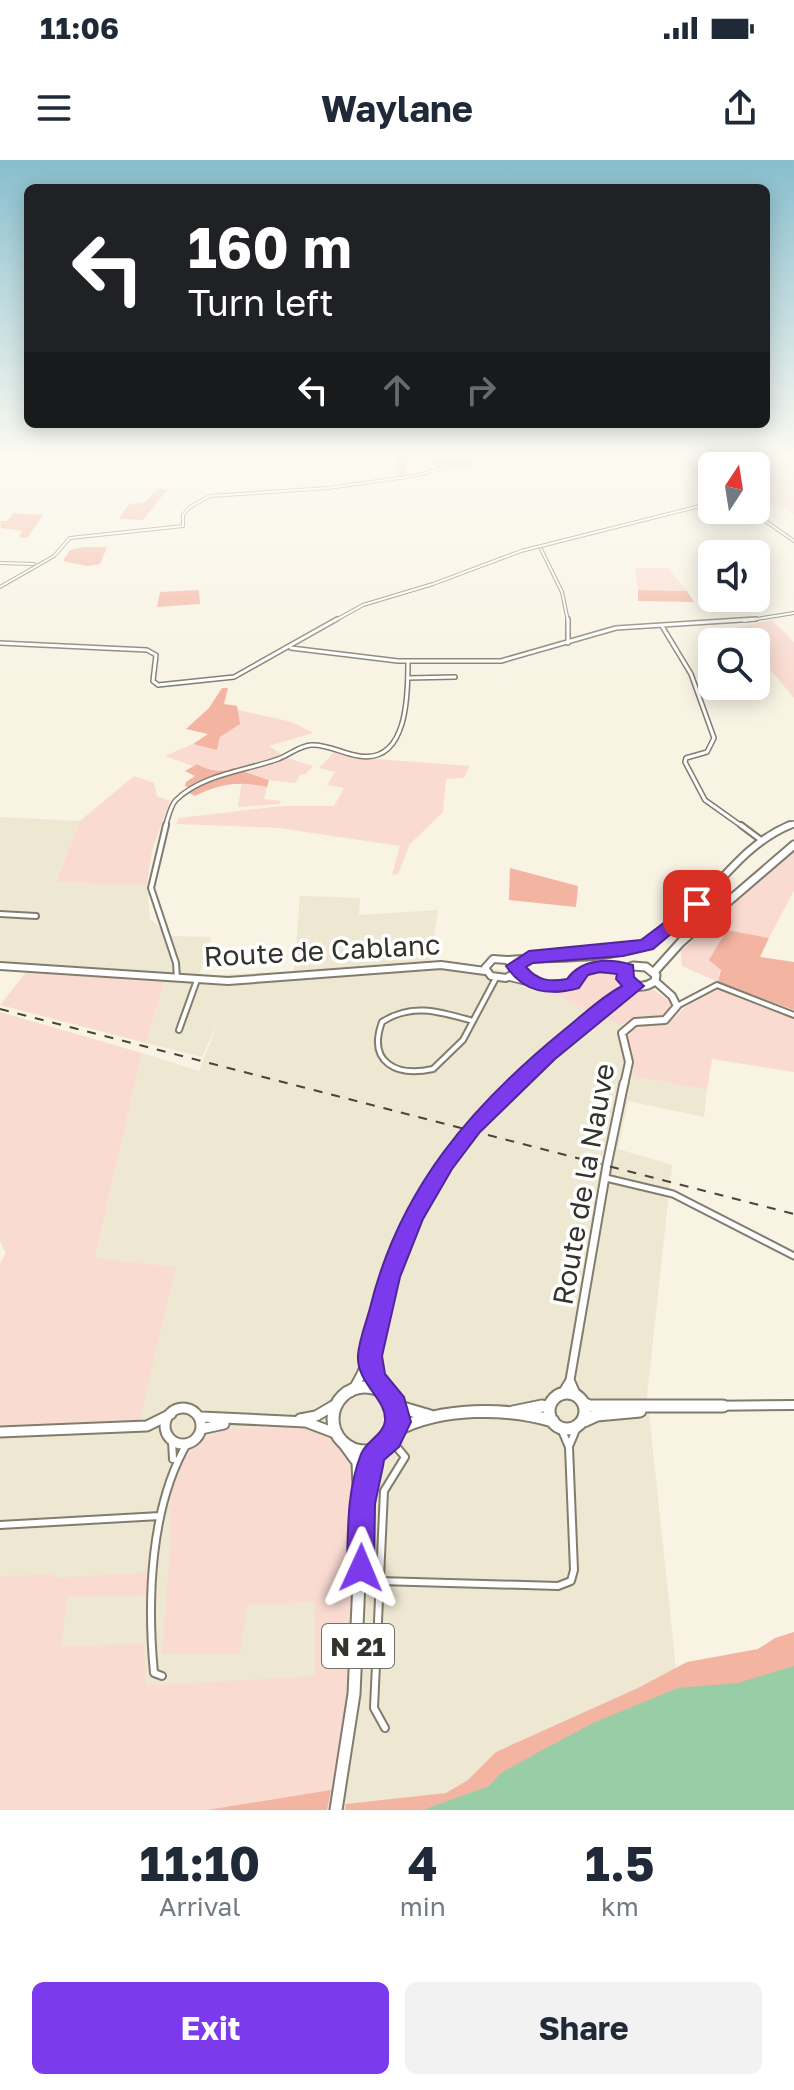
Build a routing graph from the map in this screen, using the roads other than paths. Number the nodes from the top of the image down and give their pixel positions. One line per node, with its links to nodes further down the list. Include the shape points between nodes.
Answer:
1 (119, 532): 5 (street, via 70,538 54,556)
2 (595, 532): 3 (street)
3 (540, 548): 10 (street, via 571,617); 11 (street, via 363,605)
4 (0, 563): 5 (street)
5 (36, 564): 6 (street)
6 (0, 587)
7 (794, 613): 8 (street, via 734,623)
8 (662, 626): 10 (street, via 616,628); 16 (street, via 691,674 714,738 707,752 685,762 705,800)
9 (0, 643): 11 (street, via 147,650 156,655 153,681 158,685 234,677)
10 (568, 643): 12 (street, via 501,661)
11 (291, 648): 12 (street)
12 (408, 662): 14 (street)
13 (455, 677): 14 (street)
14 (408, 678): 29 (street, via 398,734 384,751 361,757 304,747 278,760 240,768 173,802 151,888)
15 (794, 824): 16 (main road)
16 (761, 840): 21 (main road, via 647,945)
17 (794, 845): 20 (main road)
18 (0, 914): 19 (street)
19 (36, 916)
20 (681, 942): 24 (main road); 27 (main road)
21 (529, 957): 22 (main road); 26 (main road)
22 (507, 960): 25 (main road, via 498,958); 26 (main road)
23 (0, 966): 29 (main road, Route de Cablanc)
24 (641, 966): 27 (main road); 31 (main road)
25 (486, 967): 30 (main road); 32 (main road, Route de Cablanc, via 441,965)
26 (516, 968): 28 (main road); 33 (main road)
27 (654, 972): 34 (main road)
28 (510, 977): 30 (main road); 33 (main road)
29 (177, 978): 32 (main road, Route de Cablanc)
30 (496, 978): 37 (street)
31 (628, 978): 33 (main road, via 608,968 588,968 573,984 556,988); 34 (main road); 41 (main road, bridge, via 619,995 473,1126 425,1194 389,1277)
32 (197, 980): 38 (street)
33 (527, 980)
34 (652, 984): 35 (main road)
35 (677, 1006): 36 (street, via 717,985); 39 (main road, Route de la Nauve, via 665,1020 635,1022 622,1033 629,1062)
36 (794, 1015)
37 (473, 1021): 37 (street, via 462,1042 434,1068 425,1071 380,1058 379,1029 402,1010 425,1009)
38 (179, 1030)
39 (606, 1178): 40 (street, via 673,1194); 42 (main road, Route de la Nauve)
40 (794, 1256)
41 (370, 1356): 43 (main road); 44 (main road, via 374,1378)
42 (570, 1380): 45 (main road, Route de la Nauve); 46 (main road)
43 (351, 1392): 44 (main road); 47 (main road)
44 (385, 1394): 49 (main road)
45 (561, 1395): 46 (main road); 48 (main road)
46 (579, 1400): 51 (main road, via 594,1406); 59 (main road, via 586,1411)
47 (337, 1403): 56 (main road); 63 (main road, via 332,1413)
48 (550, 1404): 53 (main road); 58 (main road)
49 (395, 1405): 54 (main road); 64 (main road)
50 (794, 1405): 51 (main road)
51 (682, 1408): 59 (main road, via 597,1415)
52 (171, 1414): 55 (main road, via 186,1408); 60 (main road); 65 (main road, via 165,1424)
53 (497, 1414): 54 (main road); 58 (main road, via 541,1417)
54 (432, 1416): 64 (main road, via 408,1423)
55 (201, 1417): 57 (main road); 61 (main road)
56 (296, 1420): 57 (main road); 63 (main road)
57 (227, 1423): 61 (main road)
58 (556, 1424): 59 (main road); 69 (street)
59 (581, 1424): 69 (street)
60 (147, 1426): 62 (main road); 65 (main road)
61 (201, 1429): 66 (main road)
62 (0, 1432)
63 (335, 1433): 67 (main road)
64 (393, 1435): 68 (main road); 74 (street, via 405,1457 384,1486)
65 (169, 1438): 66 (main road); 70 (street)
66 (188, 1442): 70 (street)
67 (344, 1443): 68 (main road, via 361,1449); 71 (main road, N 21, via 358,1462)
68 (380, 1446): 71 (main road, N 21)
69 (569, 1447): 74 (street, via 571,1581 558,1586)
70 (174, 1462): 72 (street)
71 (362, 1504): 77 (main road, N 21, via 354,1694)
72 (160, 1516): 73 (street); 75 (street, via 152,1651 154,1673)
73 (0, 1525)
74 (379, 1581): 76 (street, via 374,1708)
75 (162, 1676)
76 (385, 1728)
77 (336, 1810)

